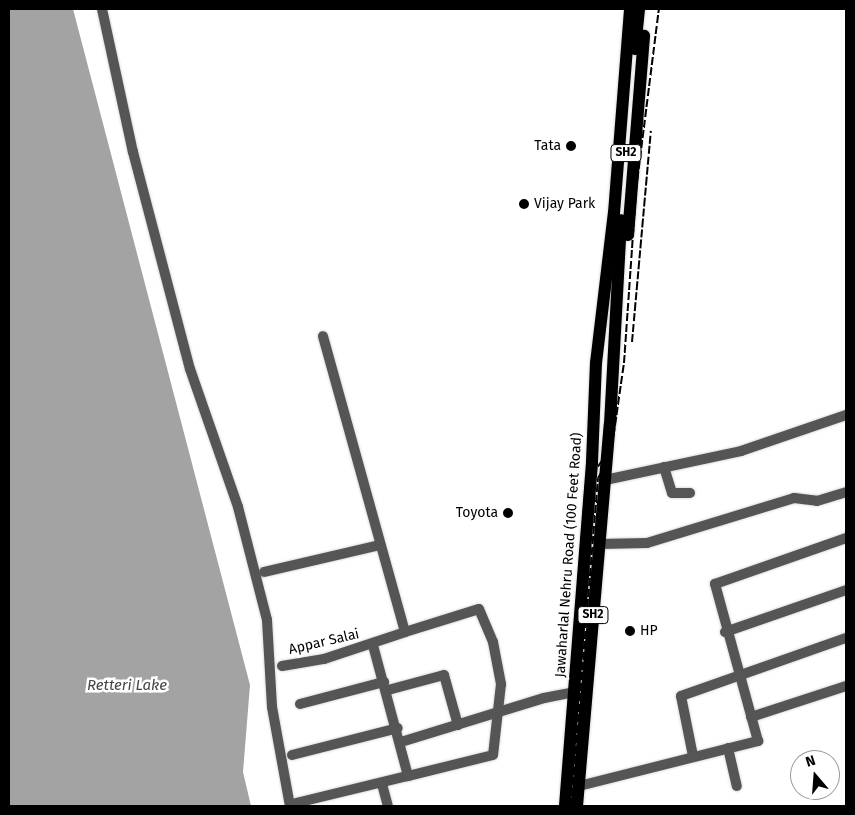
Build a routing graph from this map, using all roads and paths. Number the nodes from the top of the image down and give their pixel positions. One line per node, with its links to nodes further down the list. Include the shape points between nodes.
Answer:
1 (102, 9): 41 (street, via 190,369 238,506 262,601 271,643 275,733)
2 (622, 9): 6 (main road, via 597,298)
3 (630, 9): 6 (main road, SH2)
4 (639, 9): 6 (main road, SH2)
5 (647, 9): 7 (main road, via 623,304)
6 (608, 299): 7 (main road, SH2); 27 (main road, Jawaharlal Nehru Road (100 Feet Road) / SH2)
7 (616, 314): 11 (main road, Jawaharlal Nehru Road (100 Feet Road) / SH2)
8 (323, 336): 16 (street)
9 (846, 415): 10 (street, via 741,451)
10 (664, 467): 11 (street); 13 (street, via 672,494)
11 (605, 480): 15 (main road, Jawaharlal Nehru Road (100 Feet Road) / SH2)
12 (846, 492): 15 (street, via 814,501 794,498 647,543)
13 (690, 493)
14 (846, 538): 20 (street, via 715,584)
15 (599, 544): 39 (main road, Jawaharlal Nehru Road (100 Feet Road) / SH2)
16 (380, 545): 17 (street); 19 (street)
17 (264, 572)
18 (846, 590): 20 (street)
19 (406, 632): 22 (street, Appar Salai); 29 (street, Appar Salai, via 480,609 499,665)
20 (725, 632): 24 (street)
21 (846, 638): 24 (street)
22 (373, 645): 23 (street, Appar Salai); 25 (street)
23 (282, 666)
24 (739, 676): 30 (street); 36 (street, via 681,696)
25 (386, 686): 28 (street); 31 (street, via 444,675); 32 (street)
26 (846, 686): 30 (street)
27 (574, 692): 29 (street); 43 (main road, Jawaharlal Nehru Road (100 Feet Road) / SH2)
28 (300, 704)
29 (498, 713): 31 (street); 37 (street, via 493,755)
30 (751, 717): 34 (street, via 758,740)
31 (458, 725): 33 (street)
32 (398, 728): 33 (street); 35 (street)
33 (401, 742): 37 (street)
34 (728, 748): 36 (street); 40 (street)
35 (292, 755)
36 (693, 756): 39 (street)
37 (408, 776): 38 (street)
38 (382, 784): 41 (street); 42 (street)
39 (579, 786): 44 (main road, Jawaharlal Nehru Road (100 Feet Road) / SH2)
40 (737, 786)
41 (293, 805)
42 (388, 806)
43 (565, 806)
44 (577, 806)

